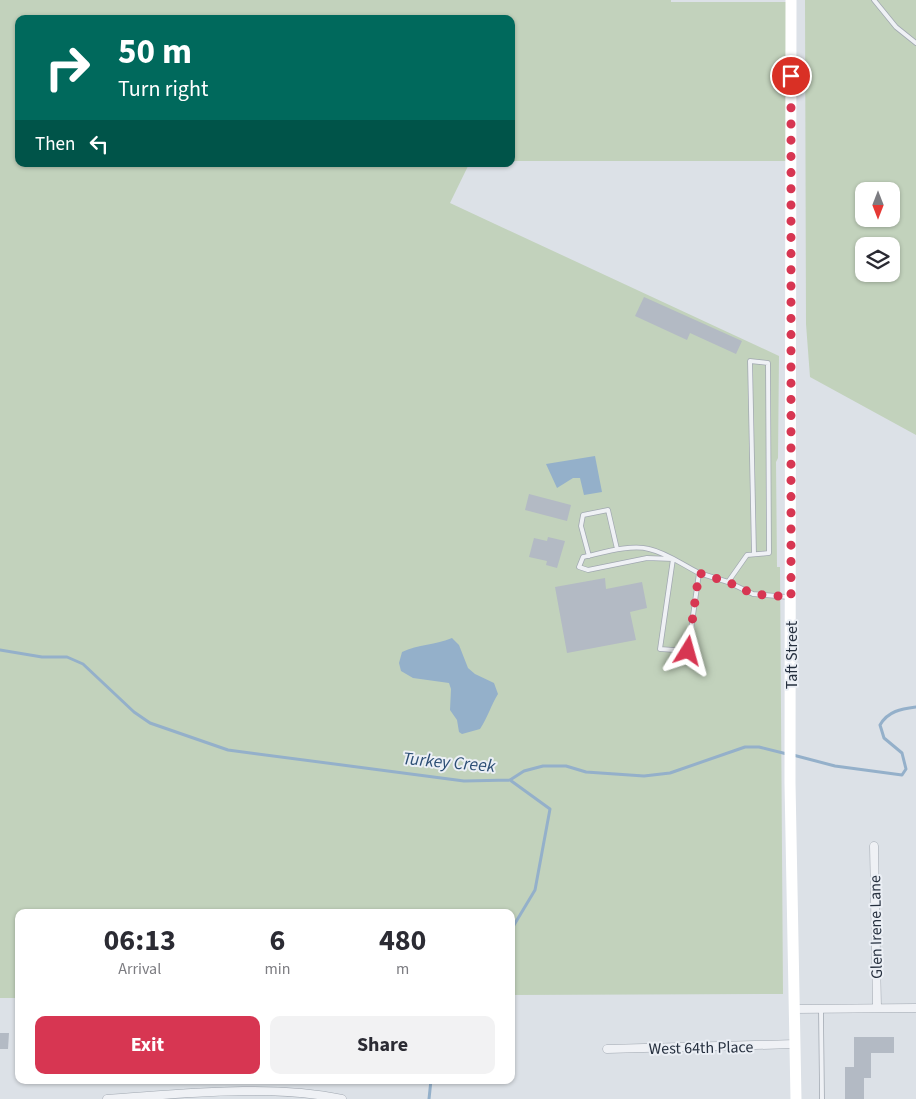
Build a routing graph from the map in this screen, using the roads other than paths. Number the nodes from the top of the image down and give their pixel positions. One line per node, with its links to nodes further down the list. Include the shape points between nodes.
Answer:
1 (791, 0): 10 (main road, Taft Street)
2 (874, 0): 3 (lane, via 896,27)
3 (916, 44)
4 (616, 549): 6 (lane); 6 (lane, via 608,510 583,515 581,526); 7 (lane, via 648,548)
5 (754, 554): 5 (lane, via 769,553 768,363 750,361); 9 (lane, via 747,555)
6 (589, 556): 7 (lane, via 583,557 579,567 588,570 647,558)
7 (674, 559): 8 (lane); 8 (lane, via 660,649 688,651)
8 (699, 573): 9 (lane)
9 (728, 582): 10 (lane, via 753,594)
10 (791, 597): 14 (main road, Taft Street)
11 (874, 846): 12 (street, Glen Irene Lane)
12 (877, 1008): 13 (street); 15 (street)
13 (916, 1008)
14 (794, 1009): 15 (street); 16 (main road, Taft Street)
15 (821, 1009): 23 (lane)
16 (795, 1044): 17 (street, West 64th Place); 22 (main road, Taft Street)
17 (608, 1049)
18 (323, 1098): 20 (street, via 276,1092 230,1092); 21 (street)
19 (107, 1099): 20 (street)
20 (117, 1099)
21 (342, 1099)
22 (796, 1099)
23 (822, 1099)

